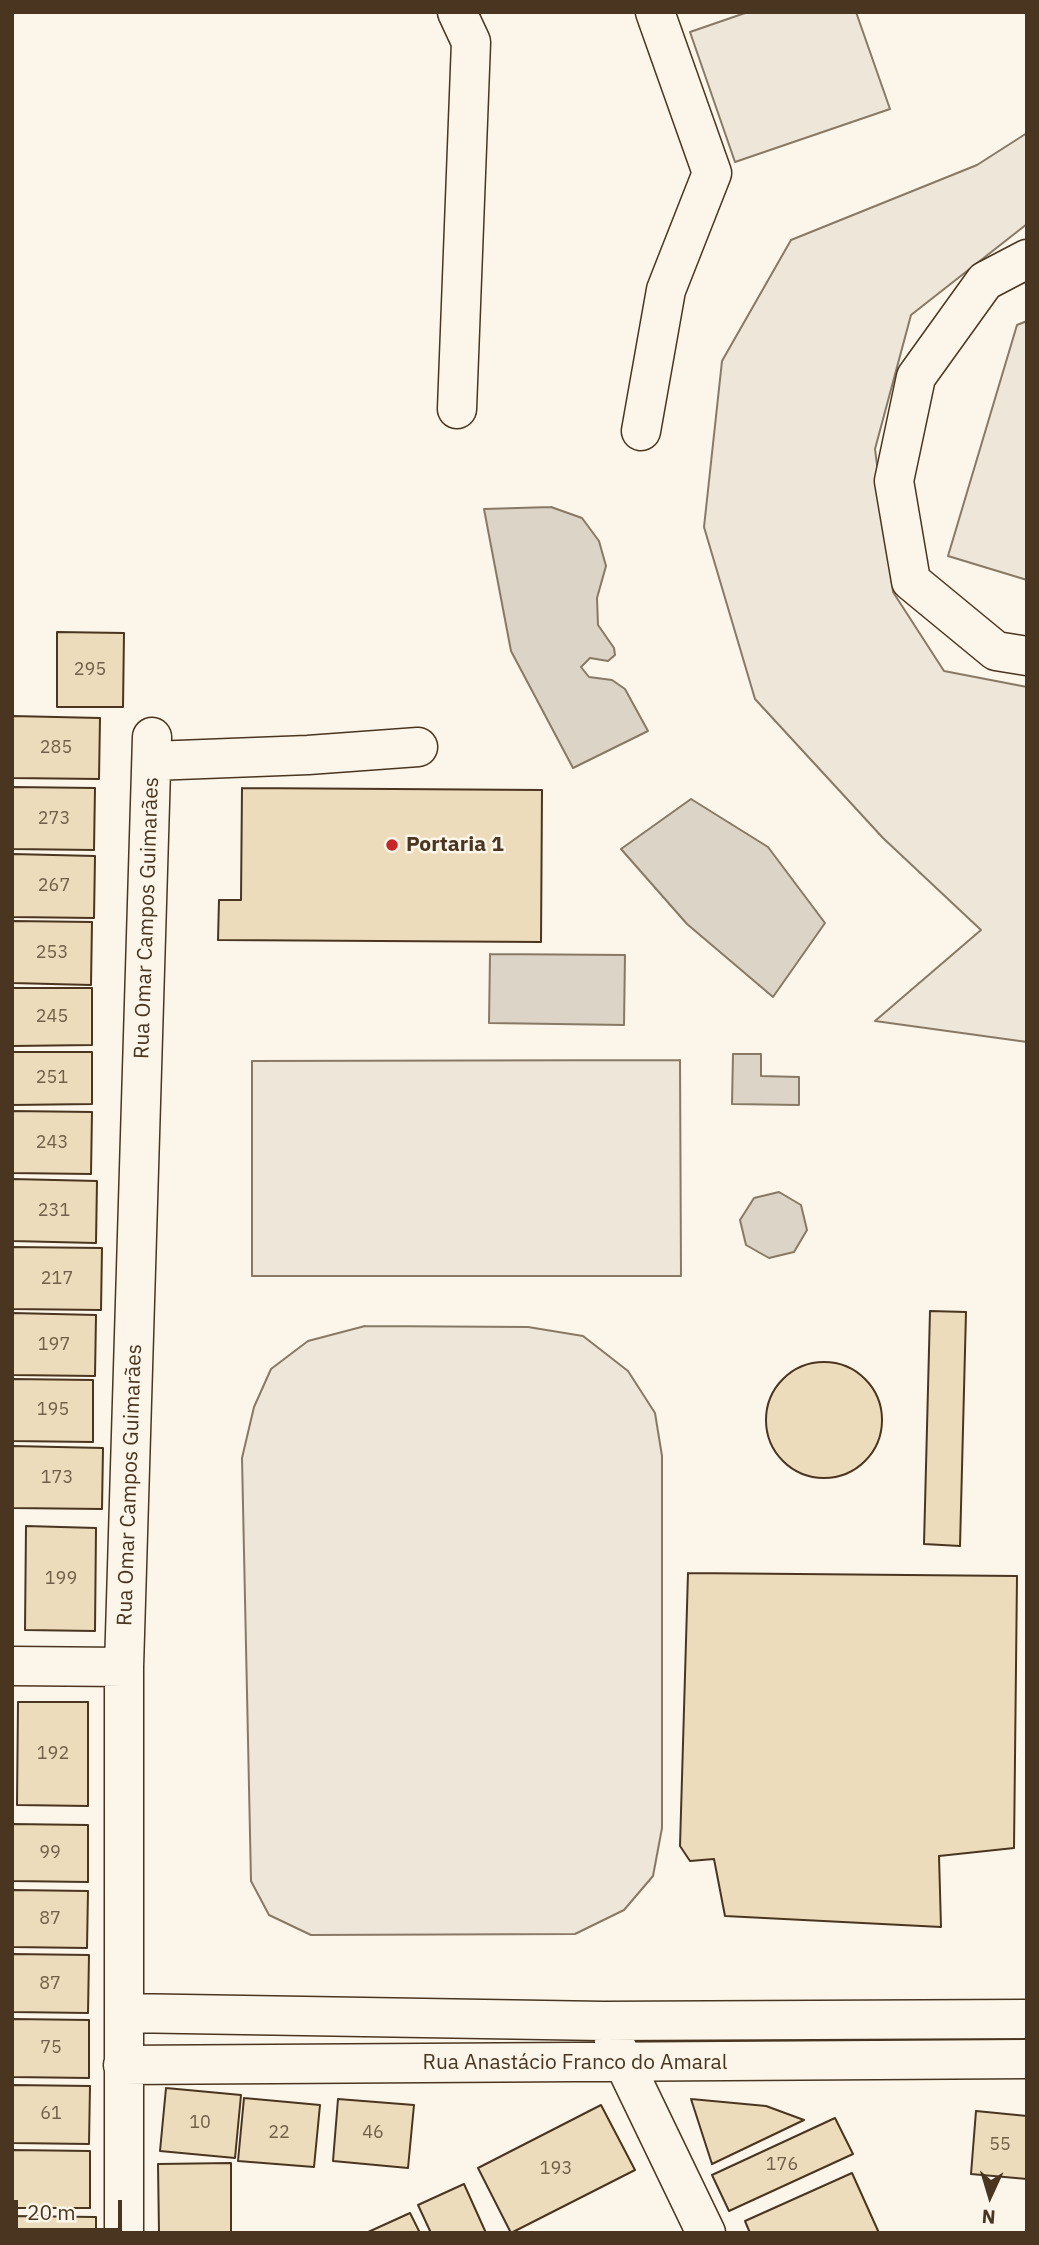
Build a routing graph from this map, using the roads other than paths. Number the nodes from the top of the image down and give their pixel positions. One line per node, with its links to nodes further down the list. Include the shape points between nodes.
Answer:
1 (457, 12): 4 (street, via 471,43)
2 (655, 12): 5 (street, via 712,173 666,290)
3 (1027, 260): 6 (street, via 985,281 916,377 894,481 911,581 996,651)
4 (457, 409)
5 (641, 431)
6 (1027, 656)
7 (418, 747): 9 (street, Rua Omar Campos Guimarães, via 308,755 152,749)
8 (12, 1666): 9 (street)
9 (124, 1667): 10 (street, Rua Omar Campos Guimarães)
10 (124, 2013): 12 (street, Rua Anastácio Franco do Amaral); 15 (street, Rua Omar Campos Guimarães)
11 (1027, 2019): 12 (street, Rua Anastácio Franco do Amaral)
12 (603, 2021): 14 (street)
13 (1027, 2059): 14 (street, Rua Anastácio Franco do Amaral)
14 (626, 2063): 15 (street, Rua Anastácio Franco do Amaral); 17 (street)
15 (123, 2065): 16 (street, Rua Omar Campos Guimarães)
16 (124, 2233)
17 (706, 2233)

